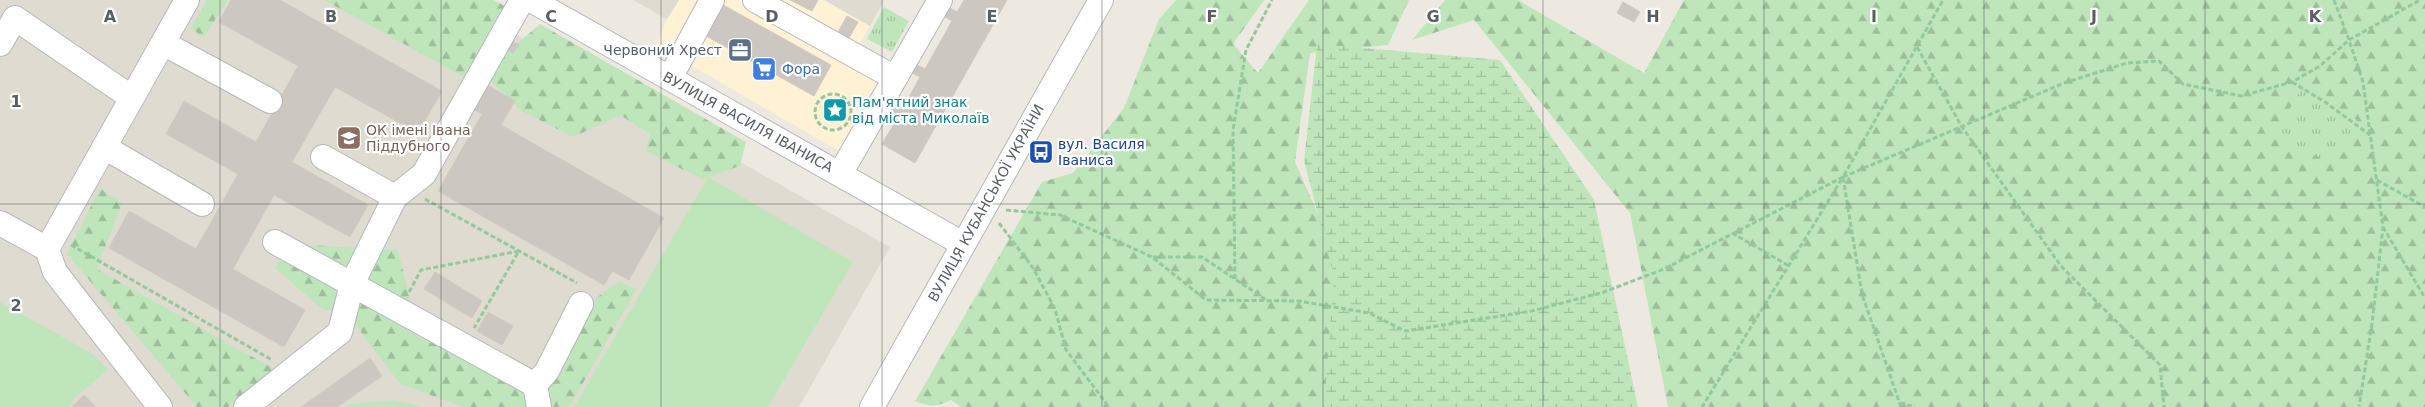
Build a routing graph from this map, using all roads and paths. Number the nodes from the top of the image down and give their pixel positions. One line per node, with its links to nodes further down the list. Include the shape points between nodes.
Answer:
1 (187, 0): 13 (street)
2 (522, 0): 29 (street, via 424,174)
3 (531, 0): 16 (street, ВУЛИЦЯ ВАСИЛЯ ІВАНИСА)
4 (712, 0): 16 (street)
5 (755, 0): 17 (street)
6 (940, 0): 17 (street)
7 (1101, 0): 39 (street, ВУЛИЦЯ КУБАНСЬКОЇ УКРАЇНИ)
8 (1272, 0): 43 (path, via 1246,50 1233,130)
9 (1943, 0): 15 (path)
10 (2334, 0): 12 (path)
11 (2420, 0): 12 (path)
12 (2350, 40): 18 (path, via 2320,66); 23 (path, via 2363,82)
13 (162, 43): 19 (street); 20 (street)
14 (0, 44): 19 (street, via 15,18)
15 (1917, 47): 22 (path); 27 (path)
16 (670, 78): 26 (street, ВУЛИЦЯ ВАСИЛЯ ІВАНИСА)
17 (895, 78): 26 (street)
18 (2292, 82): 22 (path, via 2241,96 2183,84 2159,60 2127,63 2064,83); 23 (path)
19 (132, 98): 24 (street)
20 (270, 101)
21 (818, 103): 21 (path, via 831,95 845,99 851,110 848,123 837,130 824,128 816,116)
22 (1962, 127): 27 (path); 60 (path, via 2060,266 2160,365)
23 (2370, 135): 28 (path)
24 (104, 147): 30 (street); 37 (street)
25 (323, 157): 29 (street)
26 (840, 174): 39 (street, ВУЛИЦЯ ВАСИЛЯ ІВАНИСА)
27 (1843, 178): 36 (path); 42 (path); 52 (path, via 1862,294)
28 (2377, 179): 31 (path); 35 (path)
29 (401, 192): 40 (path); 44 (street)
30 (202, 204)
31 (2425, 207)
32 (1003, 210): 41 (path, via 1060,215)
33 (998, 222): 56 (path, via 1034,268 1055,309 1066,350)
34 (0, 223): 37 (street)
35 (2383, 227): 45 (path); 61 (path)
36 (1731, 233): 42 (path); 46 (path, via 1664,269 1604,292 1532,311 1444,325 1405,330 1369,313 1299,301)
37 (50, 242): 50 (path); 53 (street, via 55,272)
38 (275, 242): 44 (street)
39 (963, 244): 55 (street, ВУЛИЦЯ КУБАНСЬКОЇ УКРАЇНИ)
40 (519, 251): 47 (path, via 590,290); 48 (path, via 421,270); 49 (path)
41 (1152, 257): 43 (path, via 1202,257); 46 (path, via 1206,300)
42 (1789, 266): 57 (path)
43 (1235, 279): 46 (path)
44 (352, 284): 48 (street); 50 (street, via 340,332)
45 (2425, 298)
46 (1270, 302)
47 (581, 304): 51 (street)
48 (400, 310): 49 (street)
49 (463, 345): 51 (street)
50 (292, 371): 54 (street)
51 (537, 396)
52 (1900, 402): 58 (path); 59 (path)
53 (160, 407)
54 (246, 407)
55 (872, 407)
56 (1109, 407)
57 (1702, 407)
58 (1901, 407)
59 (1915, 407)
60 (2164, 407)
61 (2359, 407)

